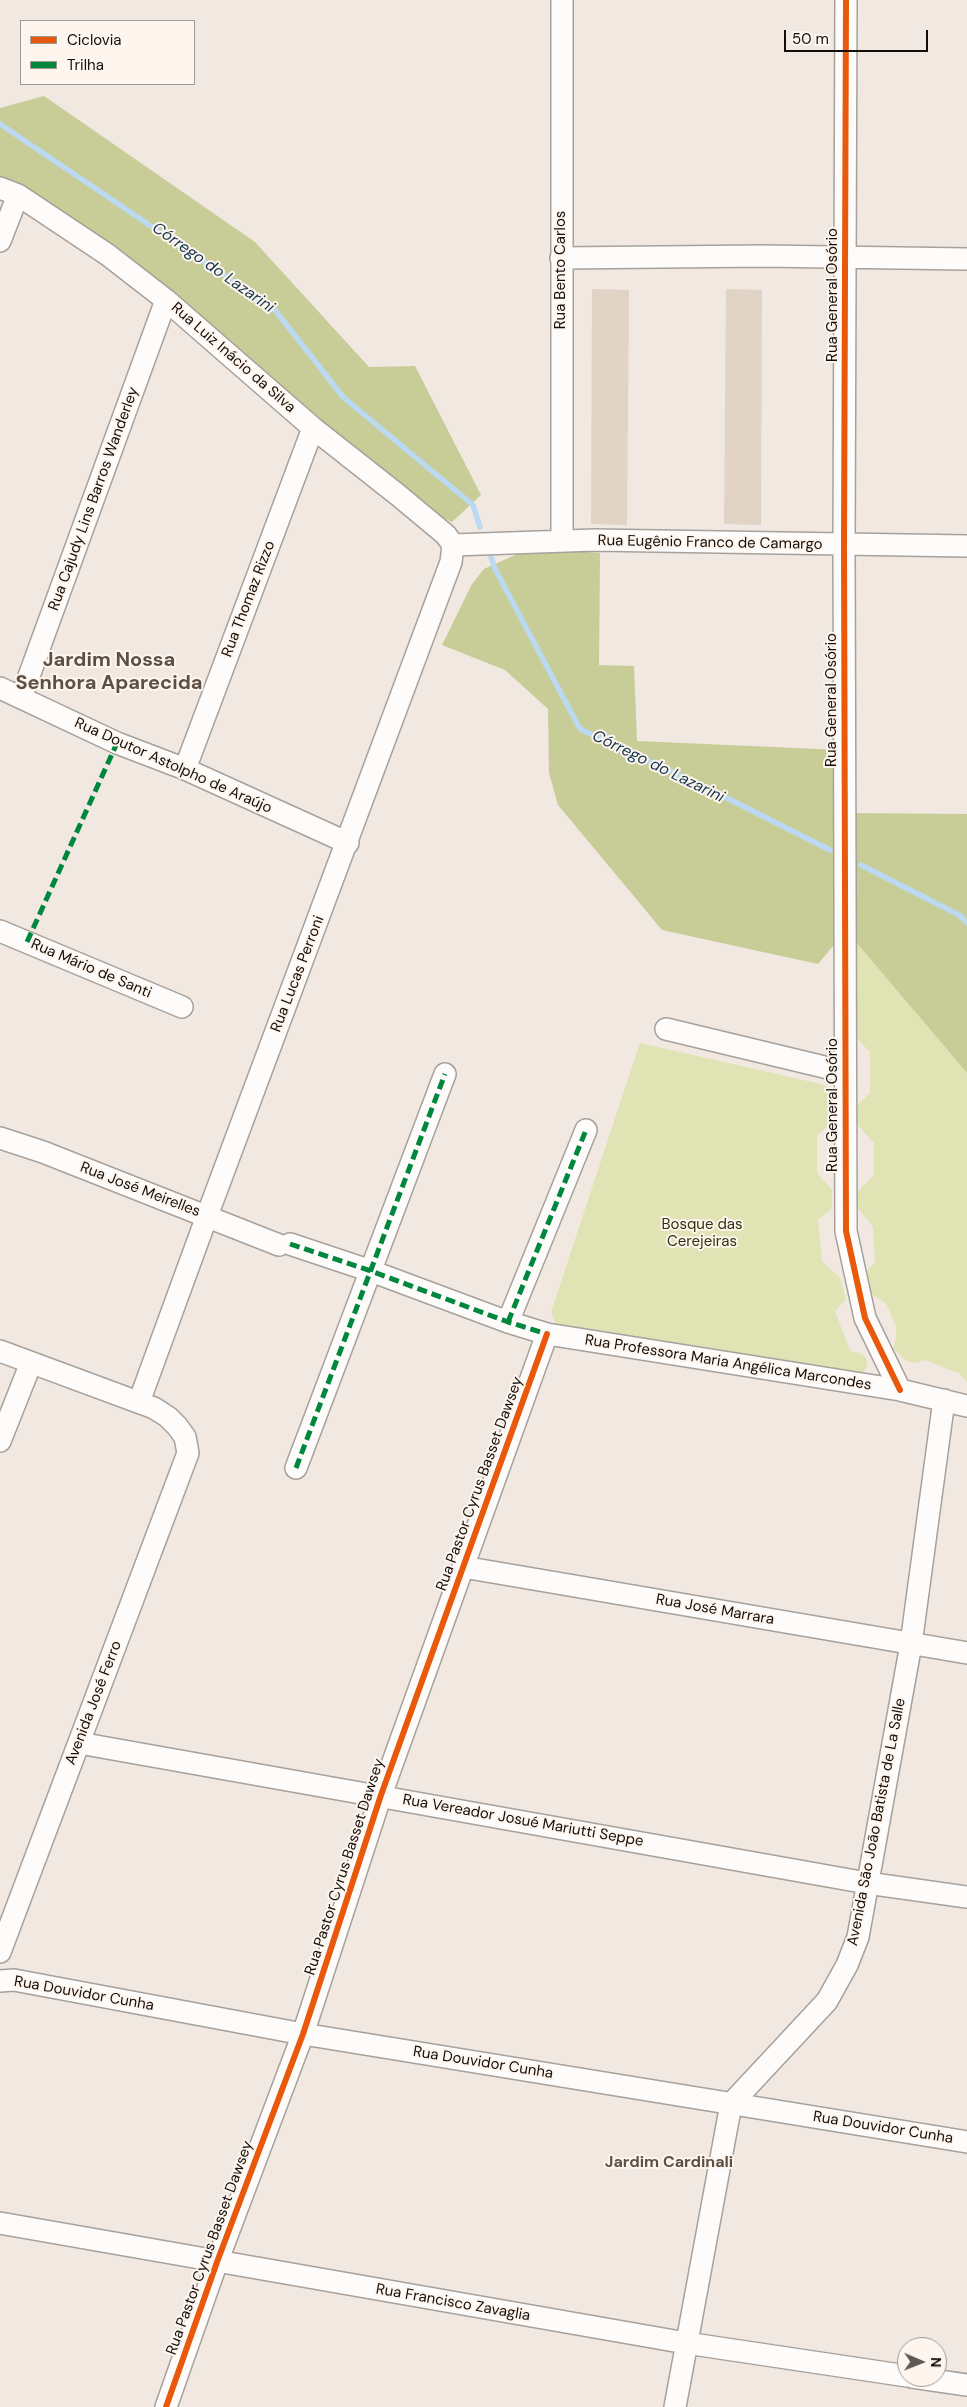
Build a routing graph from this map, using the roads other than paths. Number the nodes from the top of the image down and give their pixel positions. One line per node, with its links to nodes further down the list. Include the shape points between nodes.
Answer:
1 (562, 0): 6 (street, Rua Bento Carlos)
2 (846, 0): 5 (street, Rua General Osório)
3 (9, 191): 4 (street); 8 (street, Rua Luiz Inácio da Silva, via 108,255)
4 (0, 241)
5 (846, 257): 6 (street); 7 (street); 12 (street, Rua General Osório)
6 (560, 258): 10 (street, Rua Bento Carlos)
7 (967, 258)
8 (166, 300): 9 (street, Rua Luiz Inácio da Silva); 15 (street, Rua Cajudy Lins Barros Wanderley)
9 (312, 428): 11 (street, Rua Luiz Inácio da Silva, via 398,495); 16 (street, Rua Thomaz Rizzo)
10 (562, 541): 11 (street, Rua Eugênio Franco de Camargo); 12 (street, Rua Eugênio Franco de Camargo)
11 (454, 545): 17 (street, Rua Lucas Perroni, via 451,562)
12 (844, 546): 13 (street, Rua Eugênio Franco de Camargo); 21 (street, Rua General Osório)
13 (967, 546)
14 (0, 688): 15 (street, Rua Doutor Astolpho de Araújo)
15 (22, 698): 16 (street, Rua Doutor Astolpho de Araújo, via 117,743)
16 (184, 769): 17 (street, Rua Doutor Astolpho de Araújo)
17 (348, 843): 25 (street, Rua Lucas Perroni)
18 (0, 931): 19 (street, Rua Mário de Santi)
19 (182, 1007)
20 (666, 1029): 21 (street, Rua General Osório)
21 (845, 1072): 31 (street, Rua General Osório, via 846,1231 865,1318)
22 (445, 1074): 26 (street)
23 (586, 1130): 27 (street)
24 (0, 1138): 25 (street, Rua José Meirelles)
25 (207, 1216): 26 (street, Rua José Meirelles, via 284,1245); 33 (street, Rua Lucas Perroni)
26 (371, 1271): 27 (street, Rua Professora Maria Angélica Marcondes); 36 (street)
27 (508, 1322): 28 (street, Rua Professora Maria Angélica Marcondes)
28 (548, 1334): 31 (street, Rua Professora Maria Angélica Marcondes); 37 (street, Rua Pastor Cyrus Basset Dawsey)
29 (0, 1351): 30 (street)
30 (31, 1363): 33 (street); 35 (street)
31 (900, 1390): 32 (street, Rua Professora Maria Angélica Marcondes)
32 (944, 1400): 34 (street, Rua Professora Maria Angélica Marcondes); 38 (street, Avenida São João Batista de La Salle)
33 (140, 1402): 40 (street, Avenida José Ferro, via 168,1417 185,1437 188,1453)
34 (967, 1406)
35 (0, 1441)
36 (296, 1468)
37 (463, 1567): 38 (street, Rua José Marrara); 41 (street, Rua Pastor Cyrus Basset Dawsey)
38 (911, 1644): 39 (street, Rua José Marrara); 42 (street, Avenida São João Batista de La Salle)
39 (967, 1653)
40 (78, 1743): 41 (street, Rua Vereador Josué Mariutti Seppe); 44 (street, Avenida José Ferro)
41 (382, 1796): 42 (street, Rua Vereador Josué Mariutti Seppe); 46 (street, Rua Pastor Cyrus Basset Dawsey)
42 (868, 1882): 43 (street, Rua Vereador Josué Mariutti Seppe); 47 (street, Avenida São João Batista de La Salle, via 858,1937 827,2001)
43 (967, 1897)
44 (0, 1952)
45 (0, 1981): 46 (street, Rua Douvidor Cunha, via 14,1980)
46 (303, 2034): 47 (street, Rua Douvidor Cunha); 50 (street, Rua Pastor Cyrus Basset Dawsey)
47 (731, 2104): 48 (street, Rua Douvidor Cunha); 51 (street)
48 (967, 2142)
49 (0, 2223): 50 (street, Rua Francisco Zavaglia)
50 (217, 2262): 51 (street, Rua Francisco Zavaglia); 55 (street, Rua Pastor Cyrus Basset Dawsey)
51 (686, 2343): 52 (street, Rua Francisco Zavaglia); 56 (street)
52 (897, 2375)
53 (947, 2382): 54 (street)
54 (967, 2385)
55 (166, 2407)
56 (675, 2407)

